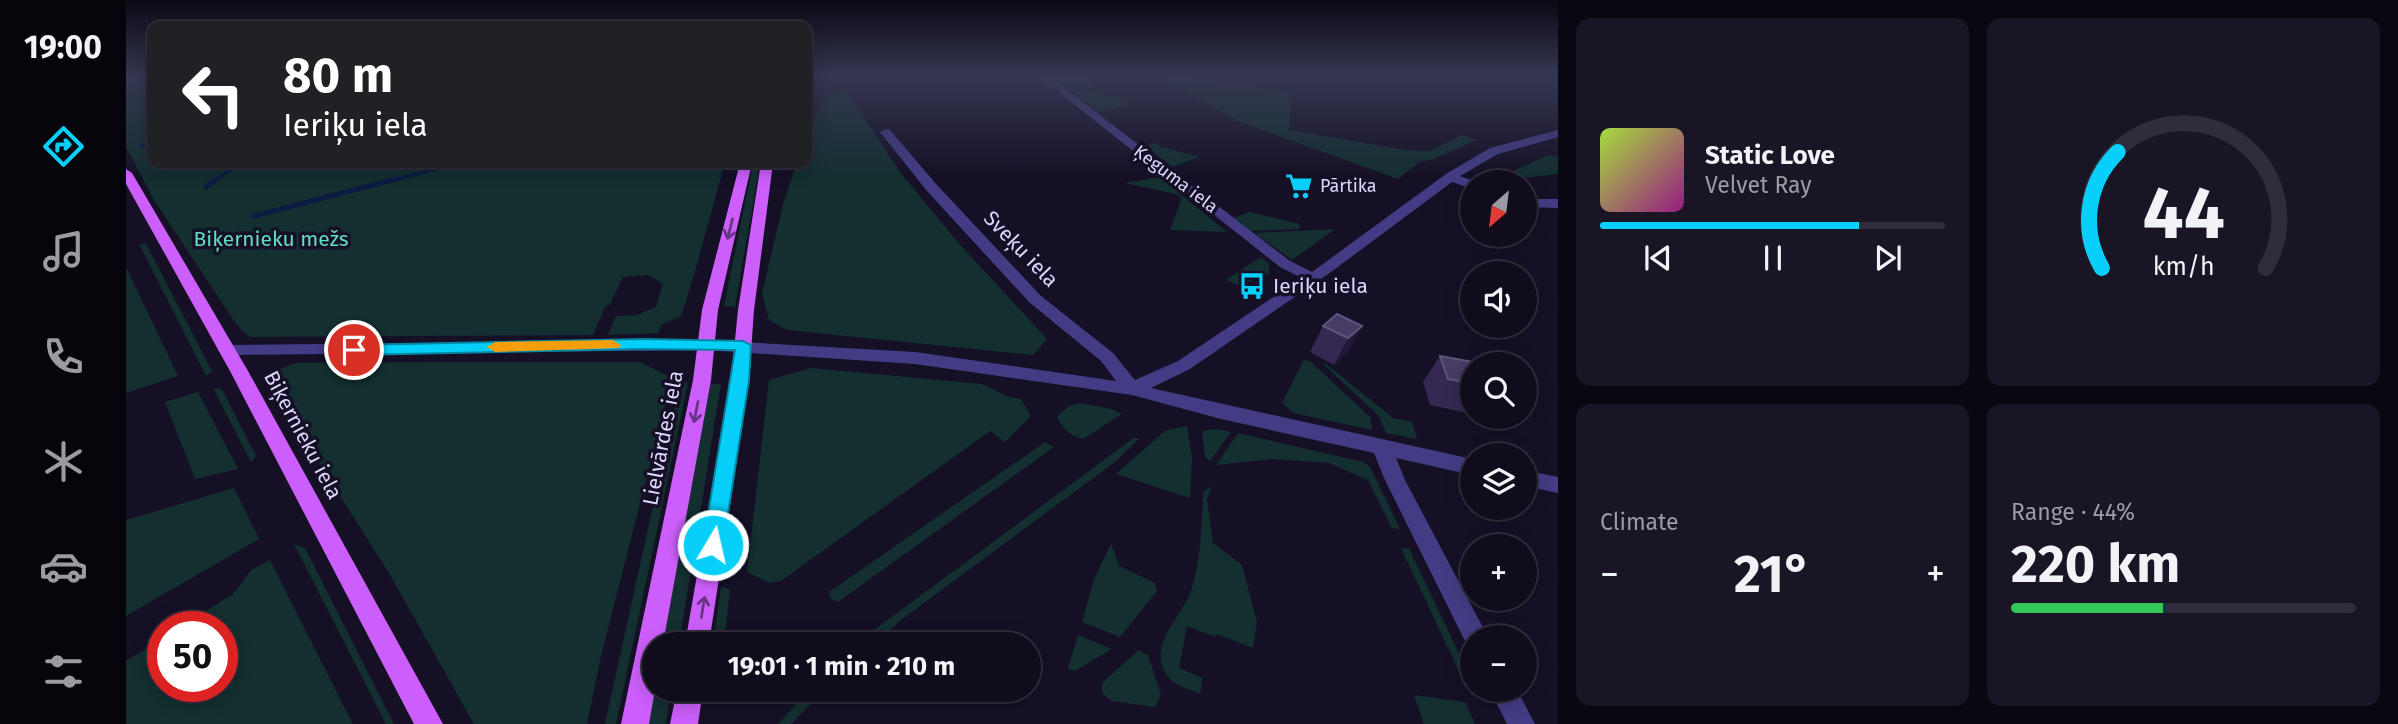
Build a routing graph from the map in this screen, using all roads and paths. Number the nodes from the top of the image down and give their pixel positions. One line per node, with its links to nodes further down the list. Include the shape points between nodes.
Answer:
1 (1085, 109): 11 (street, Ķeguma iela, via 1284,264)
2 (886, 132): 15 (street, Sveķu iela, via 1035,299 1107,357)
3 (1558, 134): 7 (street, via 1494,151)
4 (745, 168): 12 (main road, Lielvārdes iela, one-way to 12, via 710,310)
5 (766, 168): 13 (main road)
6 (126, 173): 14 (main road, Biķernieku iela)
7 (1450, 177): 8 (street); 11 (street)
8 (1460, 181)
9 (1537, 202): 10 (street)
10 (1558, 204)
11 (1313, 278): 15 (street, via 1184,365)
12 (706, 345): 13 (street); 14 (street); 25 (main road, Lielvārdes iela, one-way to 25)
13 (743, 345): 15 (street, via 915,358); 21 (main road, one-way to 13)
14 (226, 350): 24 (main road, Biķernieku iela)
15 (1132, 389): 16 (street)
16 (1382, 447): 17 (street); 20 (street)
17 (1460, 464)
18 (1537, 481): 19 (street)
19 (1558, 485)
20 (1470, 625)
21 (699, 632)
22 (688, 702): 26 (main road)
23 (1509, 702): 27 (street)
24 (429, 724)
25 (635, 724)
26 (684, 724)
27 (1521, 724)

